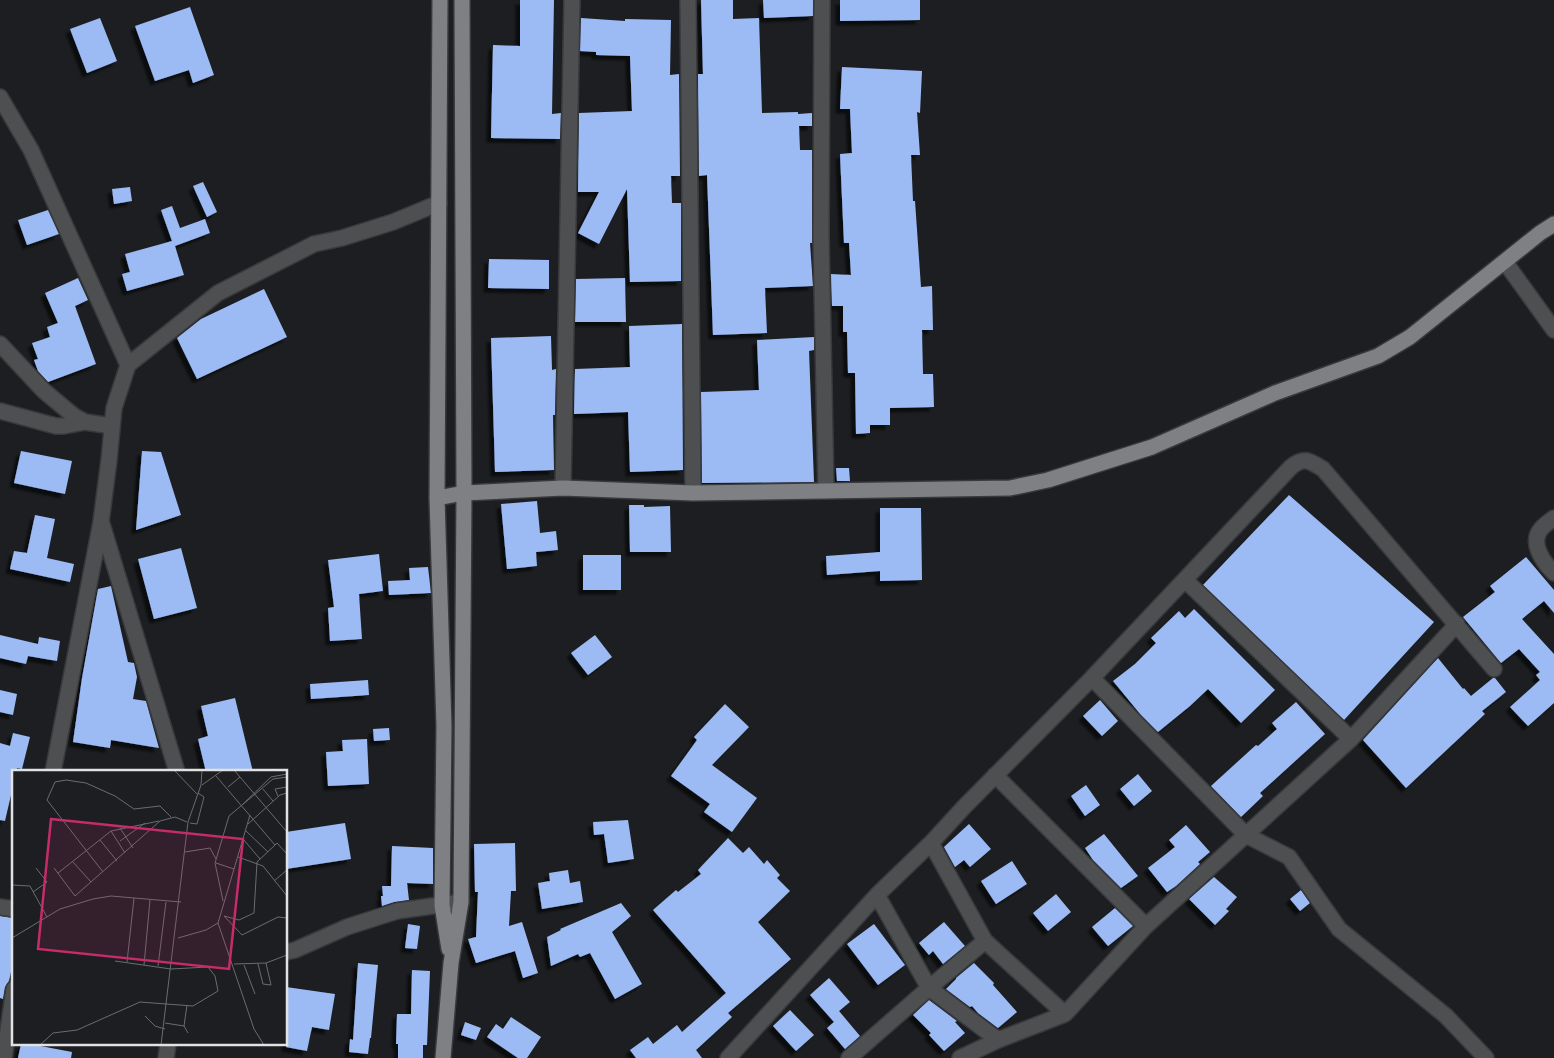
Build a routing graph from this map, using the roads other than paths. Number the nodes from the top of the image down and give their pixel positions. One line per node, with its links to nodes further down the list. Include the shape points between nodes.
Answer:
1 (440, 0): 8 (main road)
2 (462, 0): 7 (main road)
3 (572, 0): 17 (street)
4 (688, 0): 20 (street)
5 (822, 0): 18 (street, via 821,236)
6 (0, 97): 13 (street, via 31,150)
7 (463, 199): 8 (main road); 19 (main road)
8 (439, 203): 13 (street, via 393,222 314,244 218,293); 21 (main road)
9 (1554, 224): 10 (main road)
10 (1505, 262): 11 (street); 18 (main road, via 1410,337 1378,356 1275,393 1152,447 1048,480 1010,488)
11 (1554, 330)
12 (0, 344): 15 (street, via 44,391)
13 (128, 366): 16 (street, via 114,408)
14 (0, 411): 15 (street, via 56,426)
15 (85, 422): 16 (street)
16 (112, 426): 23 (street)
17 (563, 488): 19 (main road); 20 (main road)
18 (826, 490): 20 (main road)
19 (464, 493): 21 (main road); 29 (main road)
20 (693, 493)
21 (437, 498): 30 (main road)
22 (1554, 518): 24 (street, via 1540,529 1536,544)
23 (101, 522): 32 (street); 33 (street)
24 (1554, 573)
25 (1185, 580): 26 (street, via 1292,467 1308,460 1323,468); 28 (street); 31 (street)
26 (1456, 624): 27 (street); 31 (street)
27 (1494, 669)
28 (1092, 678): 34 (street); 35 (street)
29 (462, 724): 30 (main road); 38 (main road)
30 (444, 726): 39 (main road)
31 (1351, 739): 35 (street)
32 (53, 770)
33 (176, 770)
34 (995, 775): 36 (street); 40 (street)
35 (1246, 835): 40 (street); 53 (street, via 1289,857 1339,929 1446,1016)
36 (931, 843): 37 (street); 41 (street)
37 (877, 894): 44 (street); 50 (street)
38 (461, 902): 39 (street); 43 (main road)
39 (442, 905): 42 (street, via 397,911); 43 (main road)
40 (1146, 926): 46 (street)
41 (985, 941): 44 (street); 46 (street)
42 (288, 952)
43 (451, 963): 49 (main road)
44 (928, 988): 47 (street); 51 (street)
45 (12, 1004): 48 (street)
46 (1065, 1014): 47 (street)
47 (998, 1040): 52 (street)
48 (4, 1058)
49 (443, 1058)
50 (728, 1058)
51 (849, 1058)
52 (960, 1058)
53 (1486, 1058)

